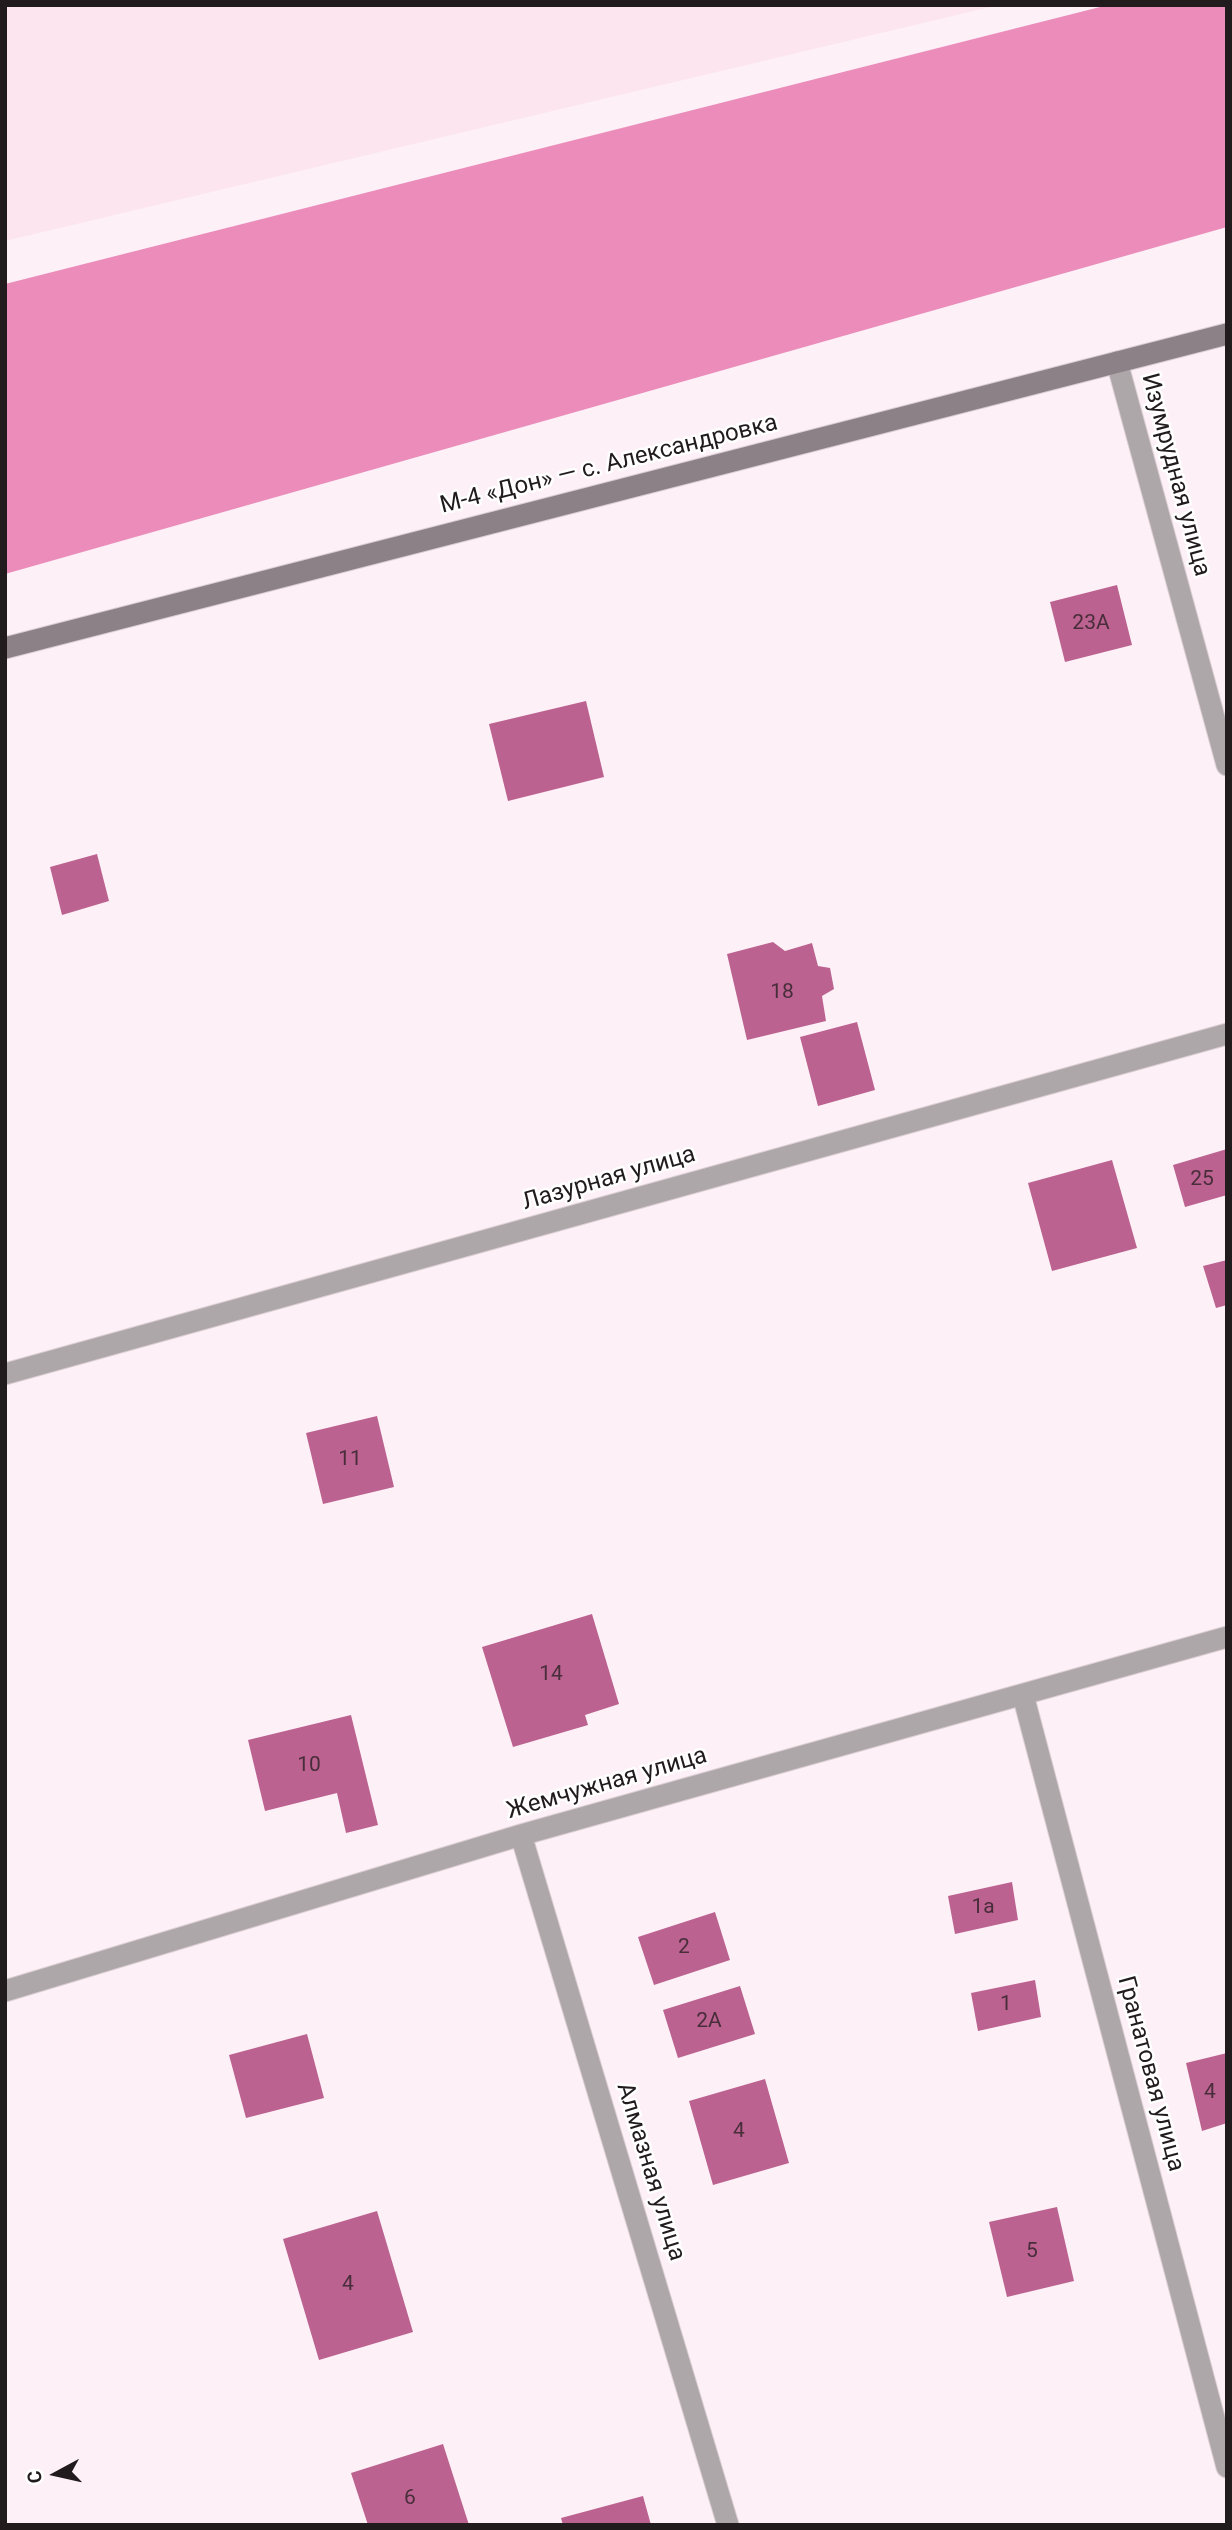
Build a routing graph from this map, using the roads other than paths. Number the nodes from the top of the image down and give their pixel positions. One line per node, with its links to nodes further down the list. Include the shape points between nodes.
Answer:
1 (1227, 334): 2 (main road, М-4 «Дон» — с. Александровка)
2 (1117, 362): 3 (main road, М-4 «Дон» — с. Александровка); 4 (street, Изумрудная улица)
3 (5, 648)
4 (1227, 765)
5 (1227, 1034): 6 (street, Лазурная улица)
6 (5, 1374)
7 (1227, 1637): 8 (street, Жемчужная улица)
8 (1023, 1695): 9 (street, Жемчужная улица); 11 (street, Гранатовая улица)
9 (521, 1835): 10 (street, Жемчужная улица); 12 (street, Алмазная улица)
10 (5, 1991)
11 (1227, 2467)
12 (728, 2525)

